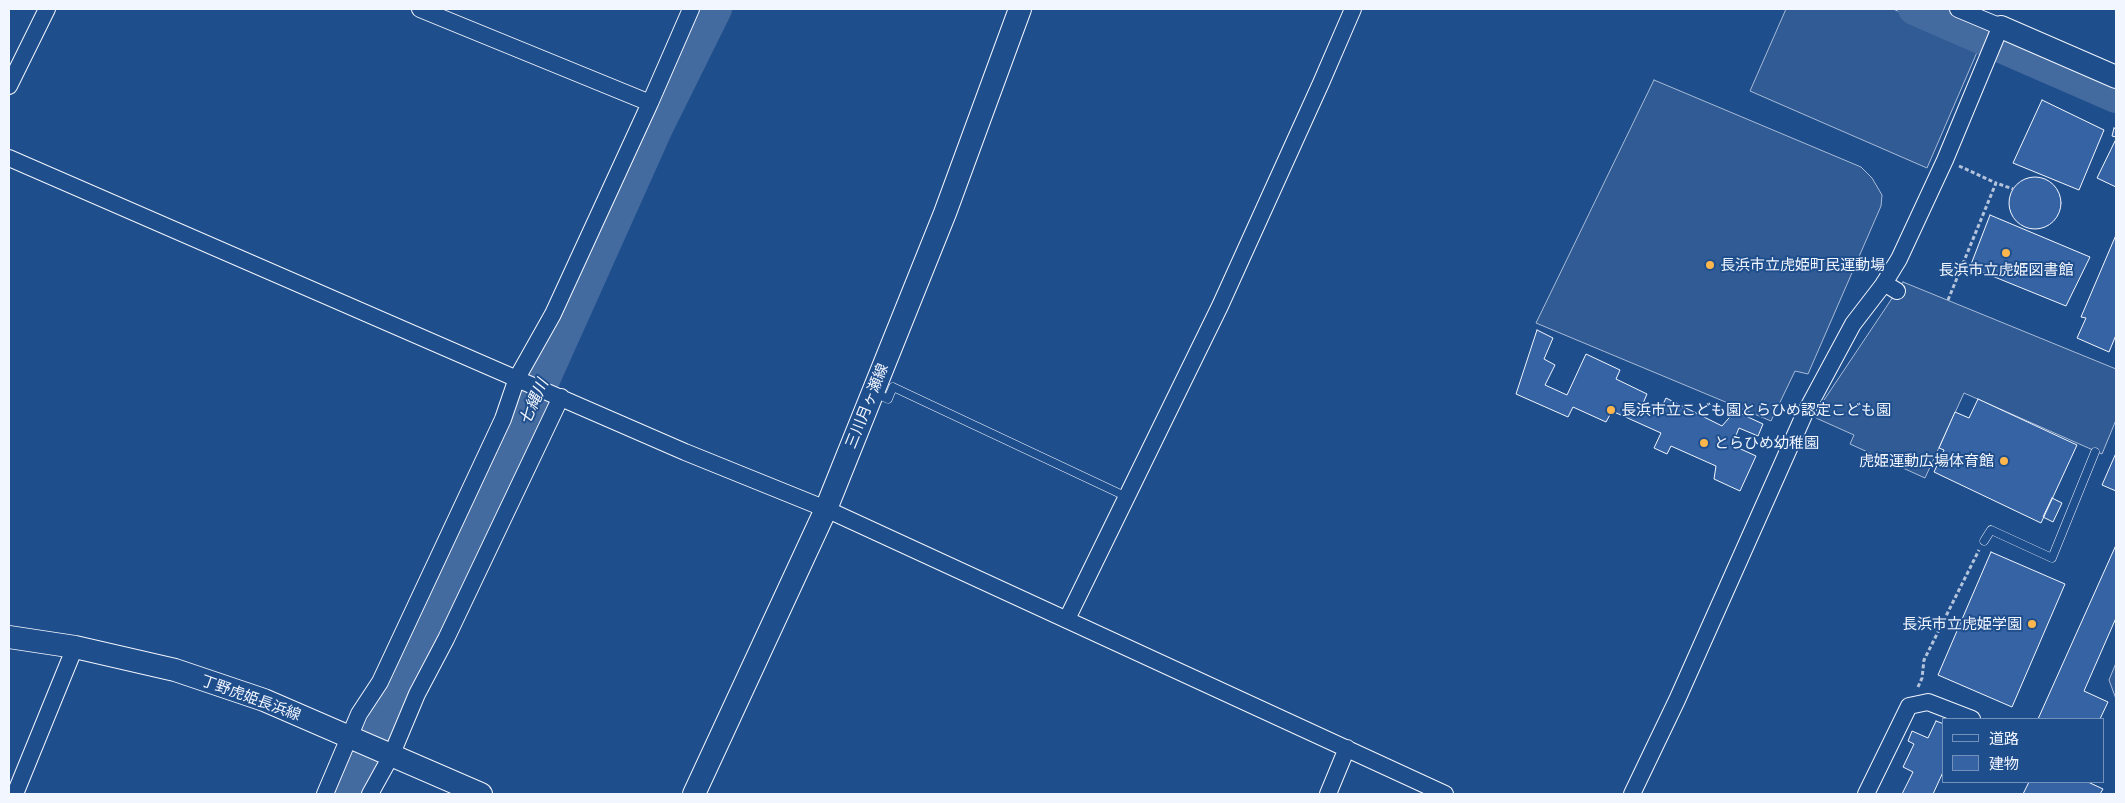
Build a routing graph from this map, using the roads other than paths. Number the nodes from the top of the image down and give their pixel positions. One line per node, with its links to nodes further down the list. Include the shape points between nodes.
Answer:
1 (47, 9): 9 (street)
2 (420, 9): 10 (street)
3 (692, 9): 10 (street)
4 (1020, 9): 13 (main road, 三川月ヶ瀬線, via 945,213)
5 (1353, 9): 16 (street, via 1220,306)
6 (1958, 9): 7 (street)
7 (1999, 31): 8 (main road); 33 (street, via 1899,259 1890,287 1854,324 1837,368 1804,415)
8 (2116, 77)
9 (9, 86)
10 (650, 103): 12 (street, via 553,314)
11 (9, 158): 12 (street)
12 (517, 378): 14 (street); 23 (street, via 495,437 380,682 359,714)
13 (873, 392): 16 (lane, via 888,399 893,387); 17 (main road, 三川月ヶ瀬線)
14 (561, 397): 17 (street); 25 (street)
15 (2095, 452): 18 (lane, via 2052,558 1991,530)
16 (1126, 497): 19 (street)
17 (826, 509): 19 (street); 30 (main road, 三川月ヶ瀬線)
18 (1984, 541)
19 (1067, 619): 24 (street)
20 (9, 638): 21 (main road, 丁野虎姫長浜線)
21 (75, 647): 23 (main road, 丁野虎姫長浜線, via 175,670 264,700); 26 (street)
22 (1969, 718): 34 (street, via 1928,702 1909,706)
23 (351, 738): 25 (main road, 丁野虎姫長浜線); 27 (street)
24 (1347, 748): 31 (street); 32 (street)
25 (389, 755): 28 (street); 29 (main road, 丁野虎姫長浜線)
26 (16, 794)
27 (325, 794)
28 (370, 794)
29 (481, 794)
30 (694, 794)
31 (1328, 794)
32 (1445, 794)
33 (1632, 794)
34 (1866, 794)

